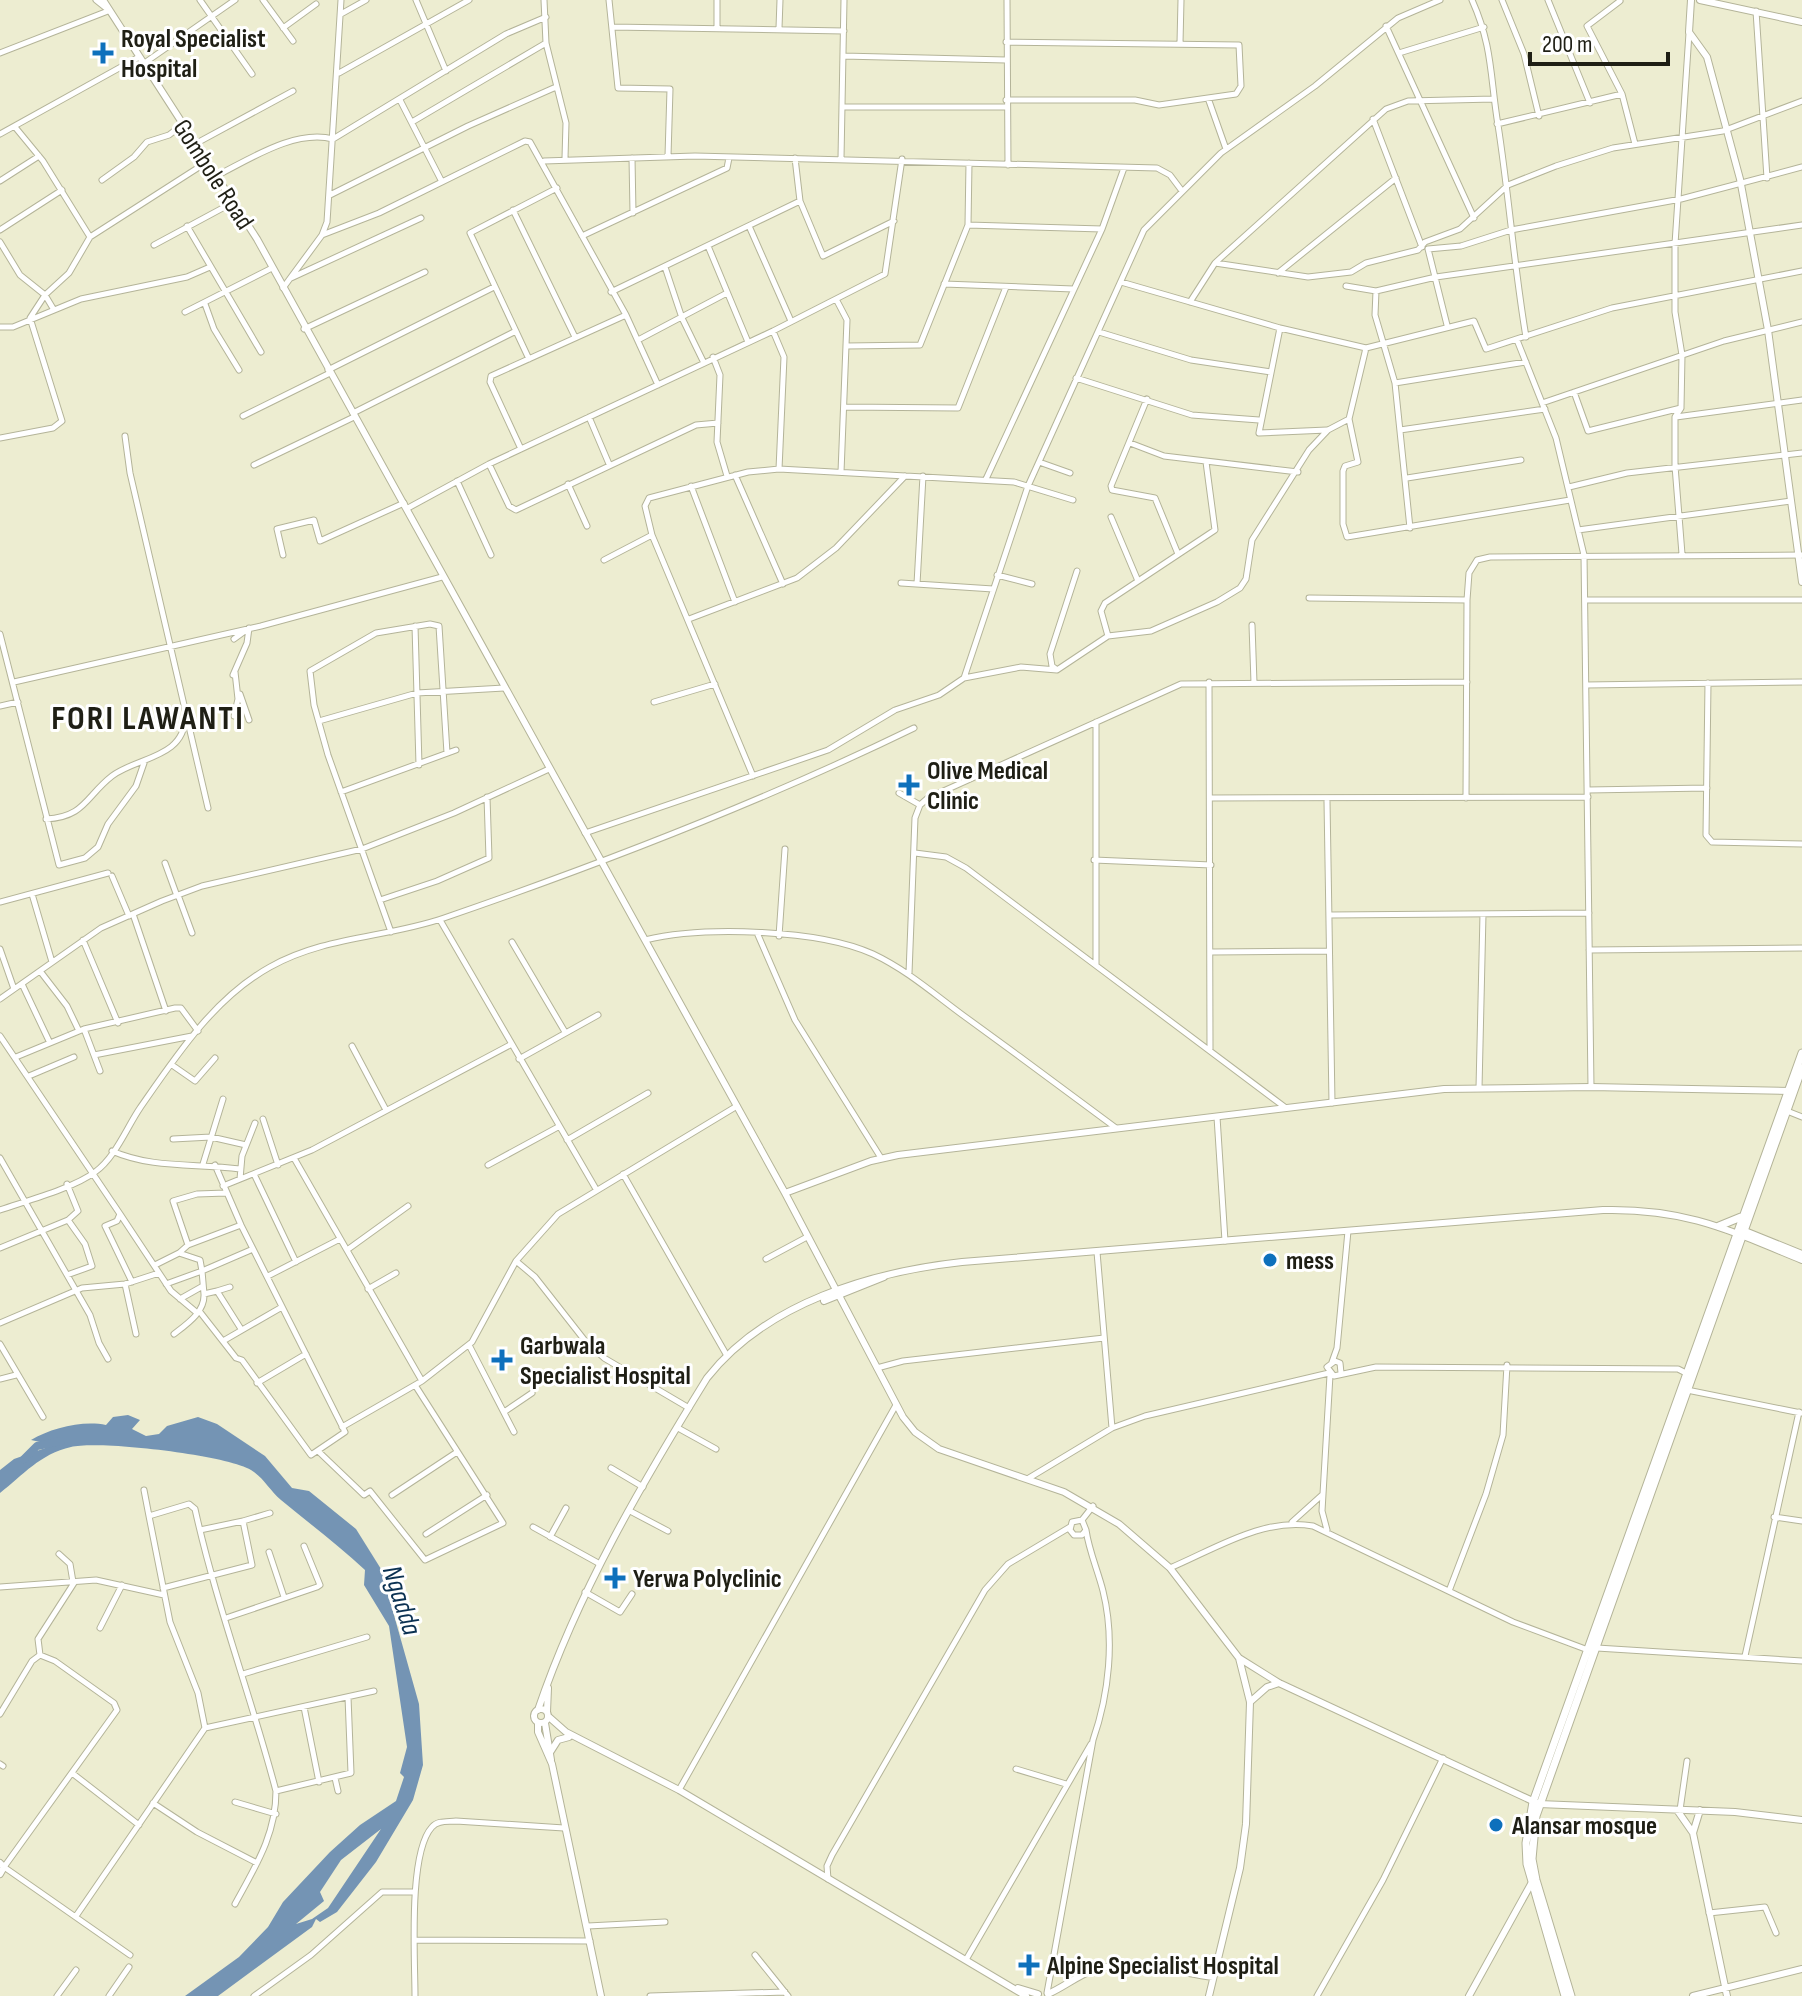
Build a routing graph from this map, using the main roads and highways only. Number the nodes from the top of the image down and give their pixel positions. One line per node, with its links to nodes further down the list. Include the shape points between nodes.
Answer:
1 (1802, 1053): 3 (main road)
2 (1802, 1068): 3 (main road)
3 (1790, 1091): 4 (main road); 6 (main road, via 1787,1111)
4 (1741, 1217): 5 (main road); 6 (main road)
5 (1719, 1226)
6 (1739, 1231): 7 (main road); 7 (main road, via 1597,1648)
7 (1536, 1803): 8 (main road, via 1532,1859); 8 (main road, via 1526,1843 1531,1884)
8 (1568, 1996)

